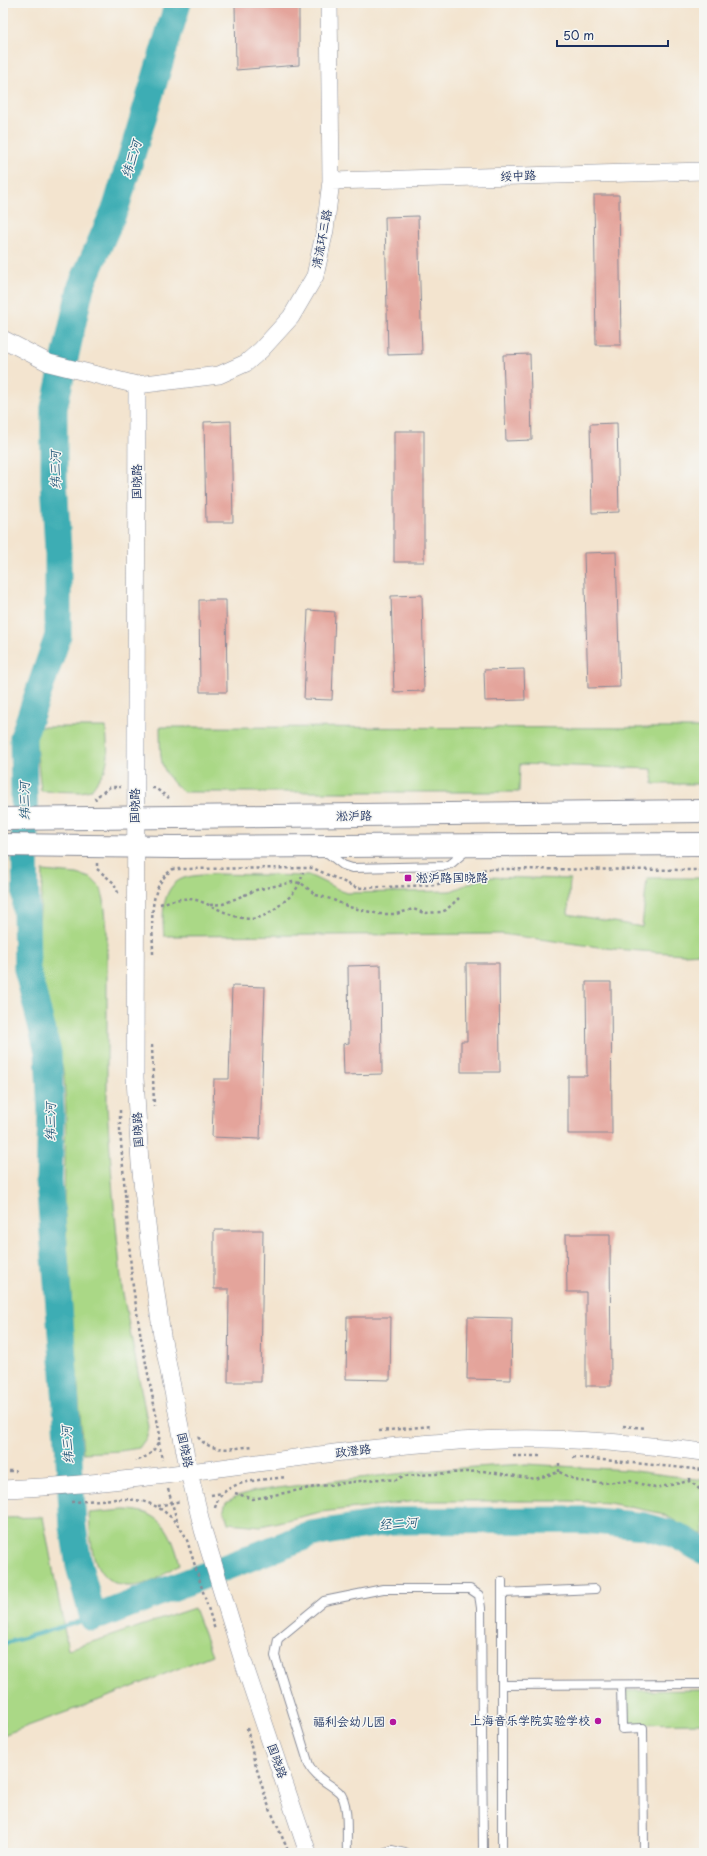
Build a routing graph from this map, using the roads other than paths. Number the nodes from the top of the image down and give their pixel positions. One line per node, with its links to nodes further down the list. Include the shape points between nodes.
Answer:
1 (329, 3): 3 (street, 清流环三路)
2 (704, 171): 3 (street, 绥中路)
3 (331, 181): 5 (street, 清流环三路, via 325,230 315,276 291,317 261,350 246,363 219,375)
4 (7, 342): 5 (street, 清流环三路, via 49,363)
5 (137, 385): 7 (street, 国晓路)
6 (704, 811): 7 (main road, 淞沪路)
7 (135, 819): 8 (main road, 淞沪路); 11 (street, 国晓路)
8 (3, 820)
9 (704, 844): 11 (main road)
10 (3, 845): 11 (main road)
11 (135, 846): 13 (street, 国晓路, via 135,1078 140,1163 162,1336)
12 (704, 1452): 13 (street, 政澄路, via 576,1439 502,1439 381,1448)
13 (189, 1472): 14 (street, 政澄路, via 91,1484); 21 (street, 国晓路, via 203,1530 231,1620)
14 (3, 1489)
15 (502, 1581): 17 (lane)
16 (595, 1589): 17 (lane)
17 (503, 1593): 19 (lane)
18 (704, 1684): 20 (lane)
19 (503, 1685): 20 (lane); 26 (lane)
20 (621, 1685): 27 (lane, via 622,1729 643,1728)
21 (308, 1853)
22 (347, 1853): 25 (lane, via 343,1796 312,1773 275,1656 278,1639 324,1601 383,1589 470,1589 479,1595 482,1608)
23 (383, 1853): 24 (lane, via 392,1850)
24 (405, 1853)
25 (483, 1853)
26 (502, 1853)
27 (644, 1853)

